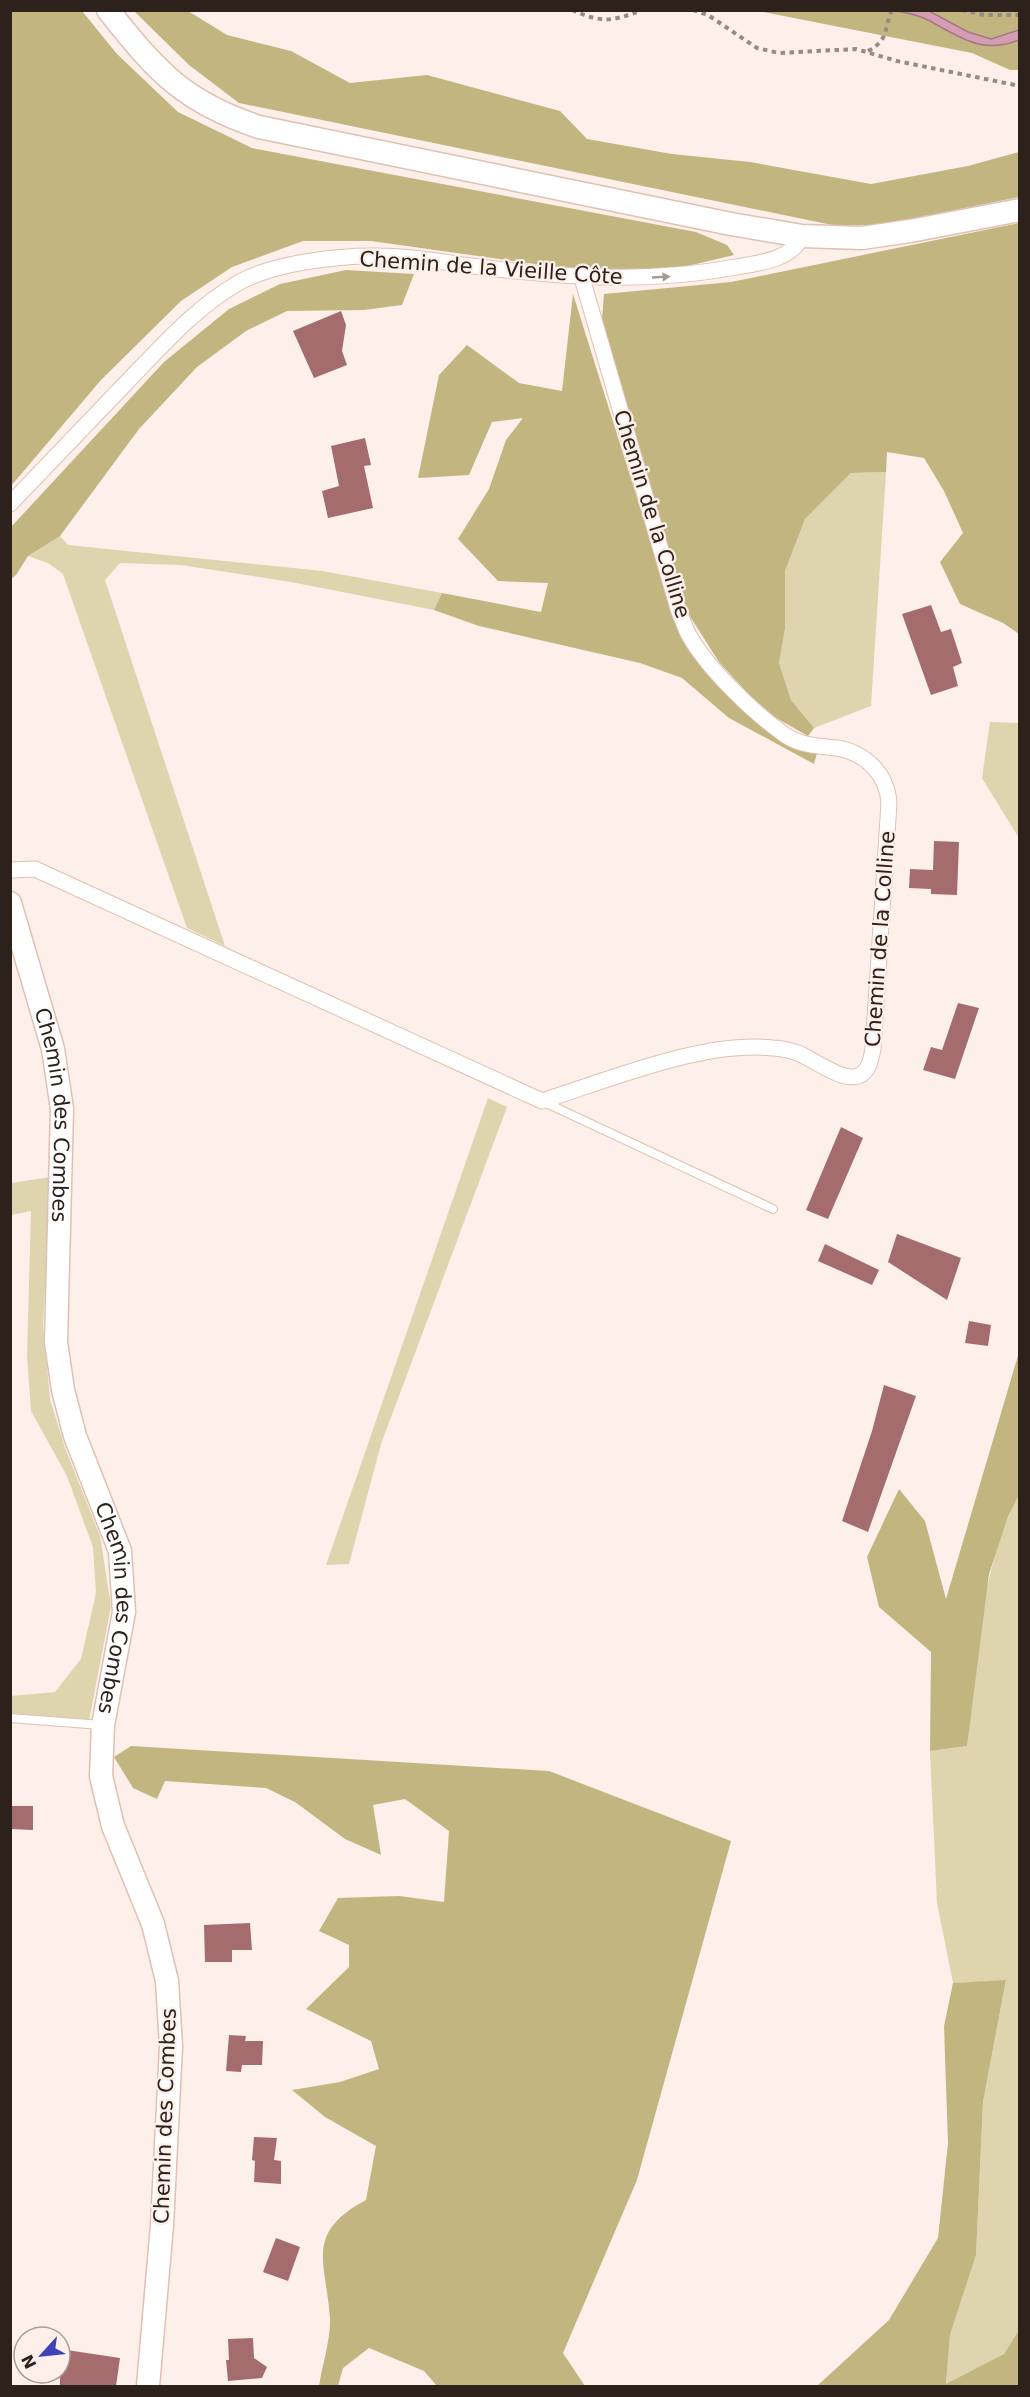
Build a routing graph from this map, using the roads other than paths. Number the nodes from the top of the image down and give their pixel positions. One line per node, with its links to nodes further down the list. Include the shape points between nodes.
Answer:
1 (108, 10): 3 (street, via 152,64 175,85 228,117 260,127)
2 (1020, 210): 3 (street, via 862,238)
3 (802, 236): 4 (street, Chemin de la Vieille Côte, one-way to 3, via 692,275 767,261 787,253 799,244)
4 (582, 278): 5 (street, Chemin de la Vieille Côte, via 380,256 319,260 239,282 179,328); 8 (street, Chemin de la Colline, via 679,612 690,637 717,672 787,737 808,746 840,748 874,766 888,788 889,814 873,1049 861,1074 839,1074 796,1052 771,1047 733,1048 682,1057)
5 (10, 504)
6 (10, 870): 8 (street, via 35,869)
7 (10, 903): 11 (street, Chemin des Combes, via 53,1049 62,1109 56,1342 63,1390 75,1436 120,1551 124,1612)
8 (542, 1101): 9 (lane)
9 (773, 1209)
10 (10, 1718): 11 (lane)
11 (103, 1725): 12 (street, Chemin des Combes, via 102,1776 106,1799 113,1827 153,1924 163,1958 169,2011 171,2046 162,2225)
12 (148, 2386)

